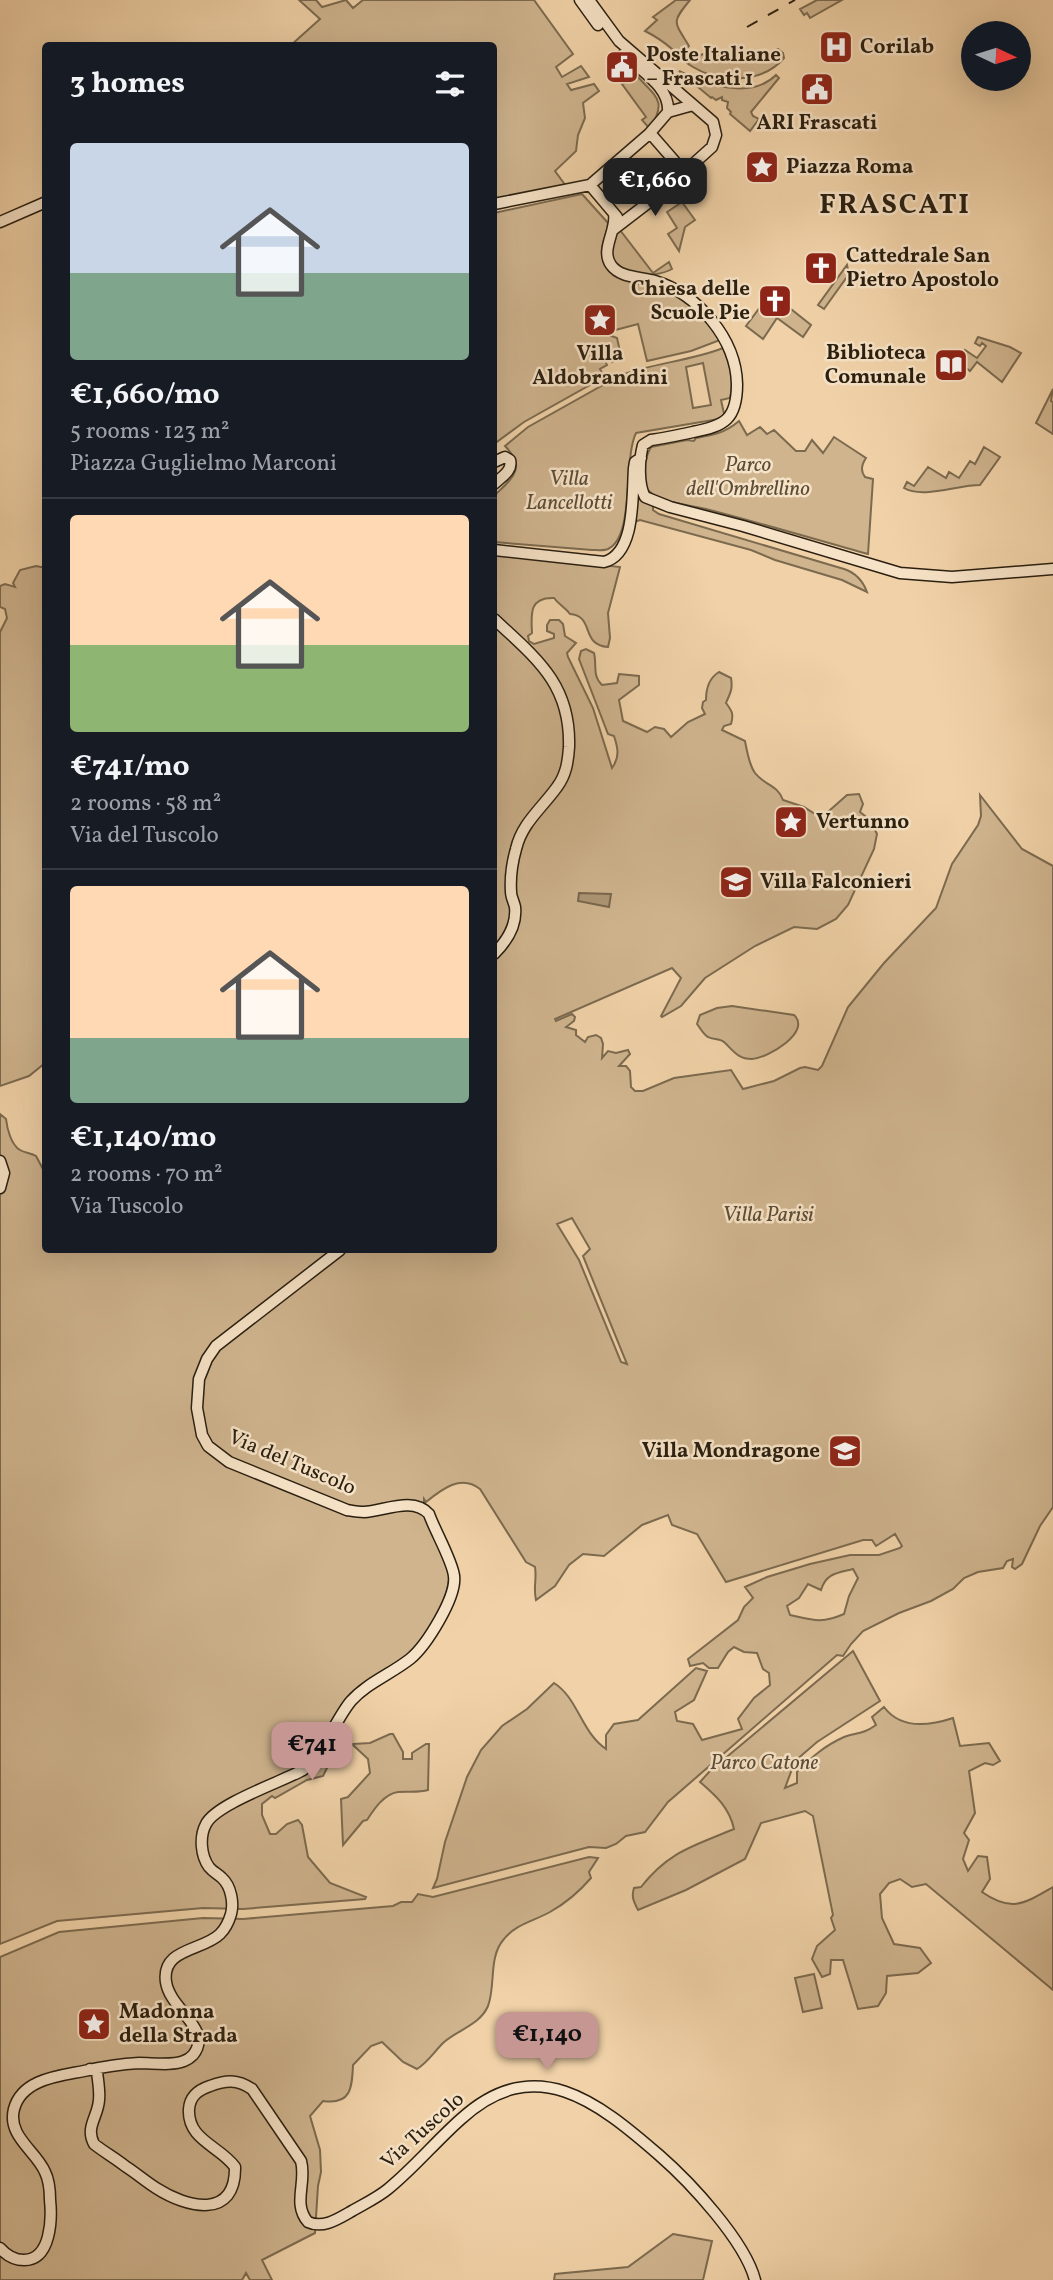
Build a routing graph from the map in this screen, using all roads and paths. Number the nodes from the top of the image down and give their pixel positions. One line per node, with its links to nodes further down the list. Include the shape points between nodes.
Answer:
1 (580, 0): 4 (street, via 611,41 661,88)
2 (589, 0): 3 (street, via 615,37)
3 (693, 105): 4 (street); 6 (street, via 713,122 716,135 712,147)
4 (668, 111): 5 (street)
5 (650, 133): 6 (street); 7 (street)
6 (684, 172): 11 (street)
7 (590, 185): 8 (street); 10 (street)
8 (497, 203)
9 (42, 204): 12 (street)
10 (614, 214): 11 (street); 13 (street)
11 (630, 217): 13 (street)
12 (0, 222)
13 (614, 229): 14 (street, via 608,251 611,266 663,284 701,307 721,335 736,377 732,415 725,423 649,441 643,445)
14 (641, 458): 17 (street, via 634,468 626,540 616,557 604,562); 18 (street, via 642,490 650,500 874,566 948,578)
15 (497, 461): 16 (street, via 505,457 511,464)
16 (497, 481)
17 (497, 550)
18 (1053, 569)
19 (497, 622): 20 (street, via 542,665 561,693 569,740 564,777 531,817 517,843 511,868 512,928)
20 (497, 951)
21 (0, 1161): 22 (street, via 4,1173)
22 (0, 1188)
23 (336, 1253): 24 (street, Via del Tuscolo, via 216,1346 199,1379 197,1408 202,1435 208,1446 229,1462 347,1510 409,1505 425,1509 454,1575 453,1590 428,1639 411,1658 351,1701 307,1767 222,1809 206,1823 204,1856 231,1893 231,1913 219,1935 173,1958 165,1979 177,2007 198,2032 193,2055 179,2062)
24 (105, 2067): 25 (street, Via del Tuscolo); 27 (street)
25 (90, 2069): 26 (street, Via del Tuscolo); 27 (street, via 97,2072)
26 (76, 2073): 27 (street, via 94,2077); 28 (street, Via del Tuscolo, via 35,2084 16,2105 13,2120 19,2137 47,2177 50,2224 43,2249 35,2258 12,2258)
27 (99, 2091): 29 (street, Via Tuscolo, via 90,2133 94,2144 157,2189 177,2199 214,2205 233,2190 235,2167 200,2138 191,2125 190,2103 195,2094 218,2082 239,2082 257,2094 282,2130 302,2165 301,2212 308,2222 322,2224 382,2194 462,2118 500,2093 537,2087 566,2091 599,2107 674,2169 735,2239)
28 (0, 2248)
29 (755, 2280)

